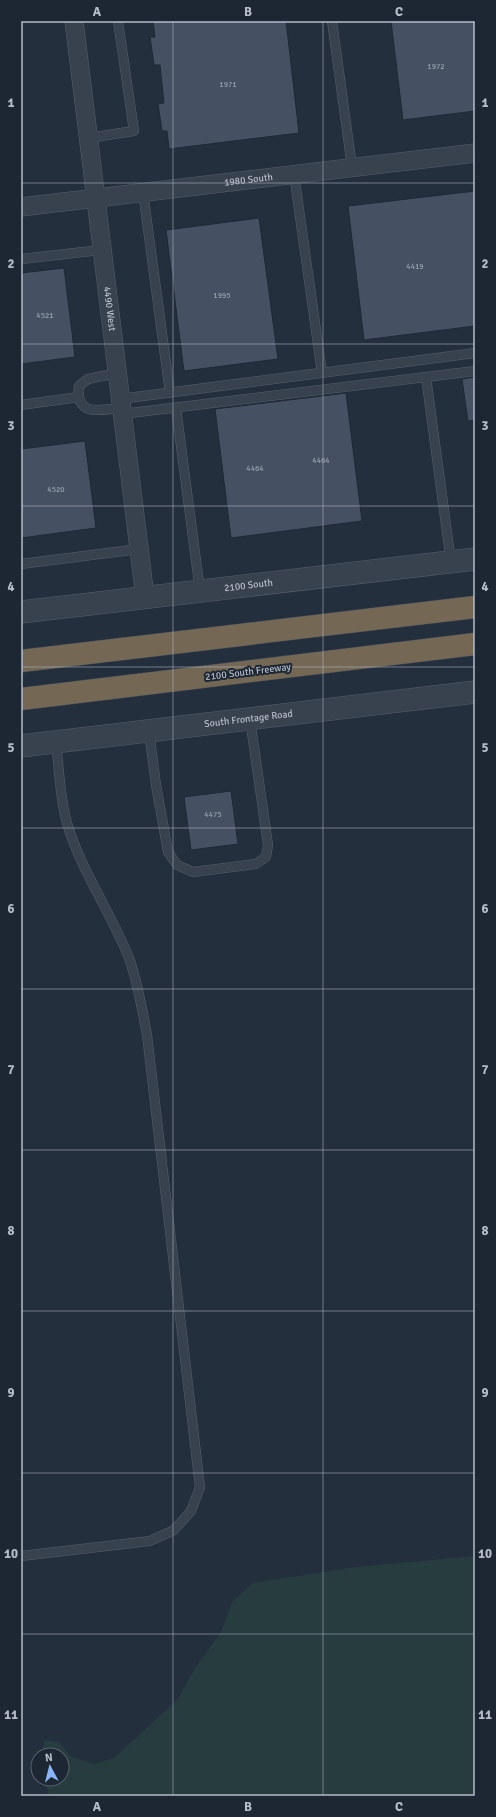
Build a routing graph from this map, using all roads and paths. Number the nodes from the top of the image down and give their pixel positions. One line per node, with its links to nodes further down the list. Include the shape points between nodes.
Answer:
1 (74, 21): 4 (street, 4490 West)
2 (118, 21): 4 (lane, via 134,131)
3 (332, 21): 6 (lane)
4 (88, 138): 9 (street, 4490 West)
5 (475, 153): 6 (street, 1980 South)
6 (352, 168): 7 (street, 1980 South)
7 (294, 174): 8 (street, 1980 South); 16 (lane)
8 (143, 192): 9 (street, 1980 South); 18 (lane)
9 (95, 198): 10 (street, 1980 South); 11 (street, 4490 West)
10 (21, 207)
11 (101, 250): 12 (lane); 15 (street, 4490 West)
12 (21, 259)
13 (475, 353): 16 (lane)
14 (475, 371): 17 (lane)
15 (117, 373): 19 (lane, via 84,381 79,386); 21 (street, 4490 West)
16 (322, 373): 18 (lane)
17 (426, 377): 22 (lane); 25 (lane)
18 (170, 393): 21 (lane)
19 (79, 397): 20 (lane); 21 (lane, via 82,405 95,411)
20 (21, 405)
21 (121, 407): 22 (lane); 23 (street, 4490 West)
22 (176, 408): 27 (lane)
23 (139, 549): 26 (lane); 28 (street, 4490 West)
24 (475, 559): 25 (street, 2100 South)
25 (451, 562): 27 (street, 2100 South)
26 (21, 564)
27 (200, 591): 28 (street, 2100 South)
28 (145, 597): 30 (street, 2100 South)
29 (475, 607): 32 (highway)
30 (21, 612)
31 (475, 644): 34 (highway, 2100 South Freeway)
32 (21, 661)
33 (475, 692): 35 (street, South Frontage Road)
34 (21, 699)
35 (250, 719): 36 (street, South Frontage Road); 36 (lane, via 268,845 266,857 256,864 193,872 177,865 168,852)
36 (149, 731): 37 (street, South Frontage Road)
37 (56, 742): 38 (street, South Frontage Road); 39 (lane, via 66,821 73,842 89,879 114,925 139,990 147,1035 200,1487 191,1511 178,1526 150,1541)
38 (21, 746)
39 (21, 1556)

